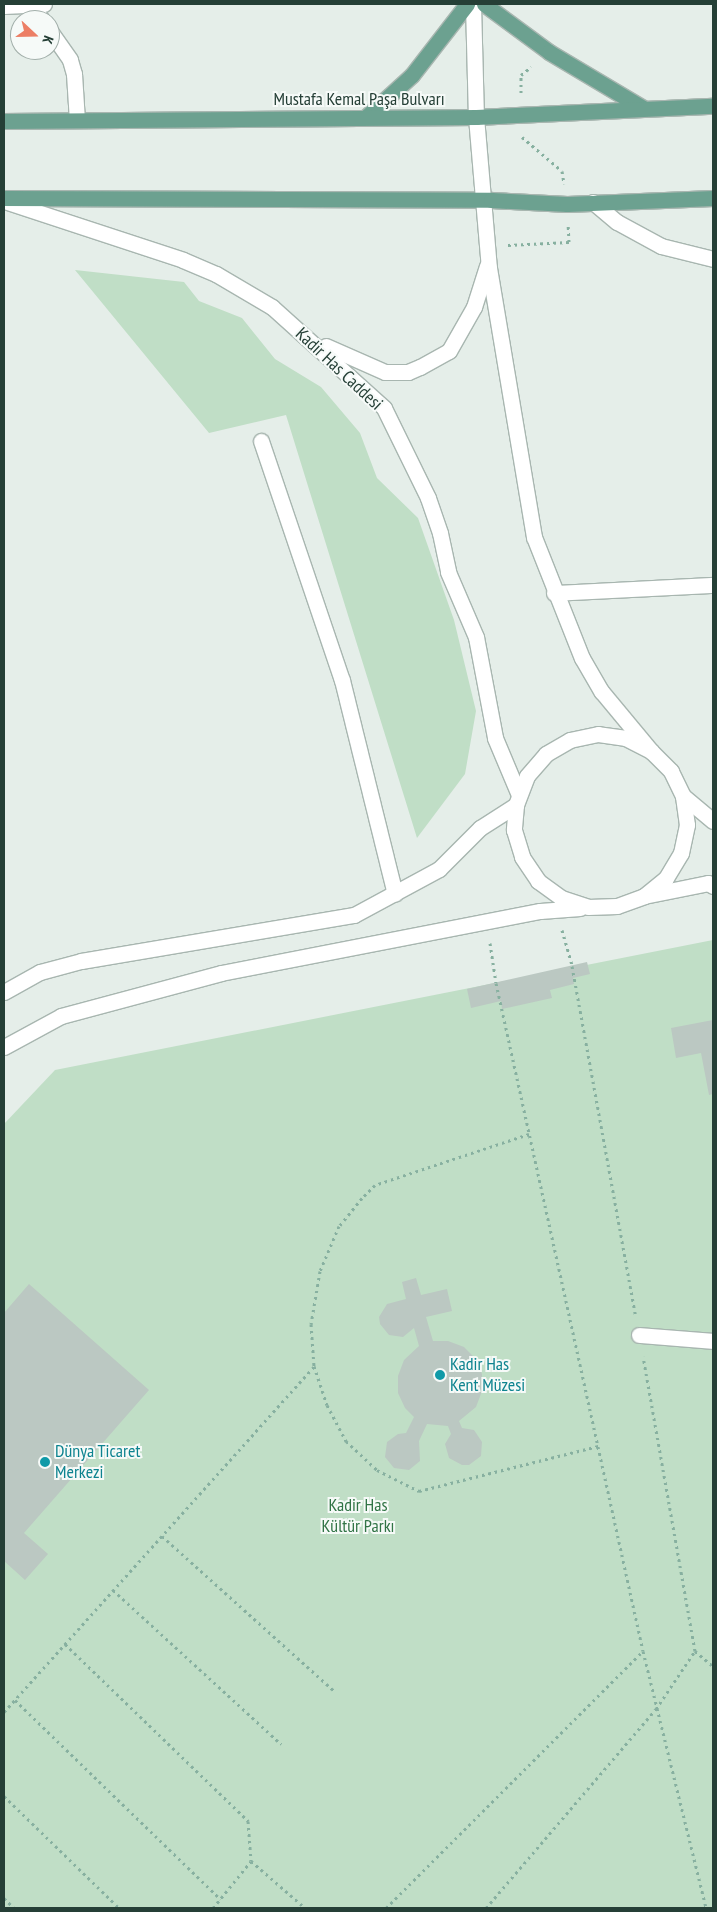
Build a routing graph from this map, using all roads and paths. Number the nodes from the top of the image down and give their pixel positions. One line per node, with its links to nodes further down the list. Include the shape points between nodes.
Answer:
1 (38, 4): 5 (street)
2 (466, 4): 11 (main road, via 412,75)
3 (473, 4): 12 (street)
4 (484, 4): 7 (main road)
5 (4, 6)
6 (60, 46): 13 (street, via 70,60 74,74)
7 (549, 52): 9 (main road); 10 (path, via 521,75)
8 (713, 106): 9 (main road, Mustafa Kemal Paşa Bulvarı)
9 (643, 108): 10 (main road, Mustafa Kemal Paşa Bulvarı)
10 (521, 114): 12 (main road, Mustafa Kemal Paşa Bulvarı); 19 (path, via 522,138 562,171)
11 (366, 117): 12 (main road, Mustafa Kemal Paşa Bulvarı); 13 (main road, Mustafa Kemal Paşa Bulvarı)
12 (476, 117): 17 (street)
13 (77, 120): 14 (main road, Mustafa Kemal Paşa Bulvarı)
14 (4, 121)
15 (713, 198): 18 (main road)
16 (4, 200): 17 (main road); 23 (street, Kadir Has Caddesi, via 216,274 272,307)
17 (486, 201): 19 (main road); 20 (street)
18 (593, 202): 19 (main road); 21 (street, via 617,222 661,246)
19 (567, 204): 20 (path, via 569,242)
20 (486, 246): 22 (street)
21 (713, 259)
22 (488, 263): 23 (street, via 474,307 449,351 408,372 385,372 367,366); 26 (street, via 534,536)
23 (306, 337): 29 (street, Kadir Has Caddesi, via 384,408 428,498 448,572 476,637 495,738)
24 (261, 441): 32 (street, via 342,680)
25 (713, 585): 26 (street)
26 (554, 593): 27 (street, via 597,684)
27 (651, 751): 28 (street, via 671,771); 29 (street, via 626,738 598,734 570,740 546,754 527,776)
28 (684, 796): 30 (street); 33 (street, via 687,825 681,853 666,878)
29 (518, 800): 32 (street, via 480,828 439,869); 34 (street, via 514,830 522,858 538,882 561,898)
30 (713, 821)
31 (713, 886): 33 (street, via 708,883)
32 (395, 894): 38 (street, via 354,915 81,961 40,972)
33 (644, 896): 34 (street, via 617,906)
34 (588, 907): 35 (street)
35 (557, 910): 36 (street); 37 (path)
36 (488, 922): 39 (street, via 221,973 60,1016); 40 (path, via 496,983)
37 (574, 978)
38 (4, 992)
39 (4, 1047)
40 (529, 1134): 43 (path, via 375,1185 362,1198 339,1226 320,1271 311,1324); 44 (path)
41 (639, 1335): 42 (street)
42 (713, 1341)
43 (314, 1366): 44 (path, via 326,1405 346,1441 377,1470 419,1490); 45 (path)
44 (598, 1446): 48 (path)
45 (162, 1536): 46 (path); 51 (path)
46 (113, 1590): 47 (path); 55 (path)
47 (65, 1644): 52 (path); 57 (path, via 248,1821)
48 (643, 1651): 53 (path); 64 (path)
49 (695, 1652): 50 (path)
50 (713, 1666)
51 (334, 1691)
52 (15, 1700): 54 (path); 59 (path)
53 (656, 1708): 65 (path); 66 (path)
54 (4, 1712)
55 (281, 1744)
56 (4, 1796): 61 (path)
57 (251, 1861): 59 (path); 63 (path)
58 (4, 1898): 60 (path)
59 (220, 1899): 62 (path)
60 (14, 1908)
61 (119, 1908)
62 (213, 1908)
63 (305, 1908)
64 (386, 1908)
65 (486, 1908)
66 (706, 1908)

